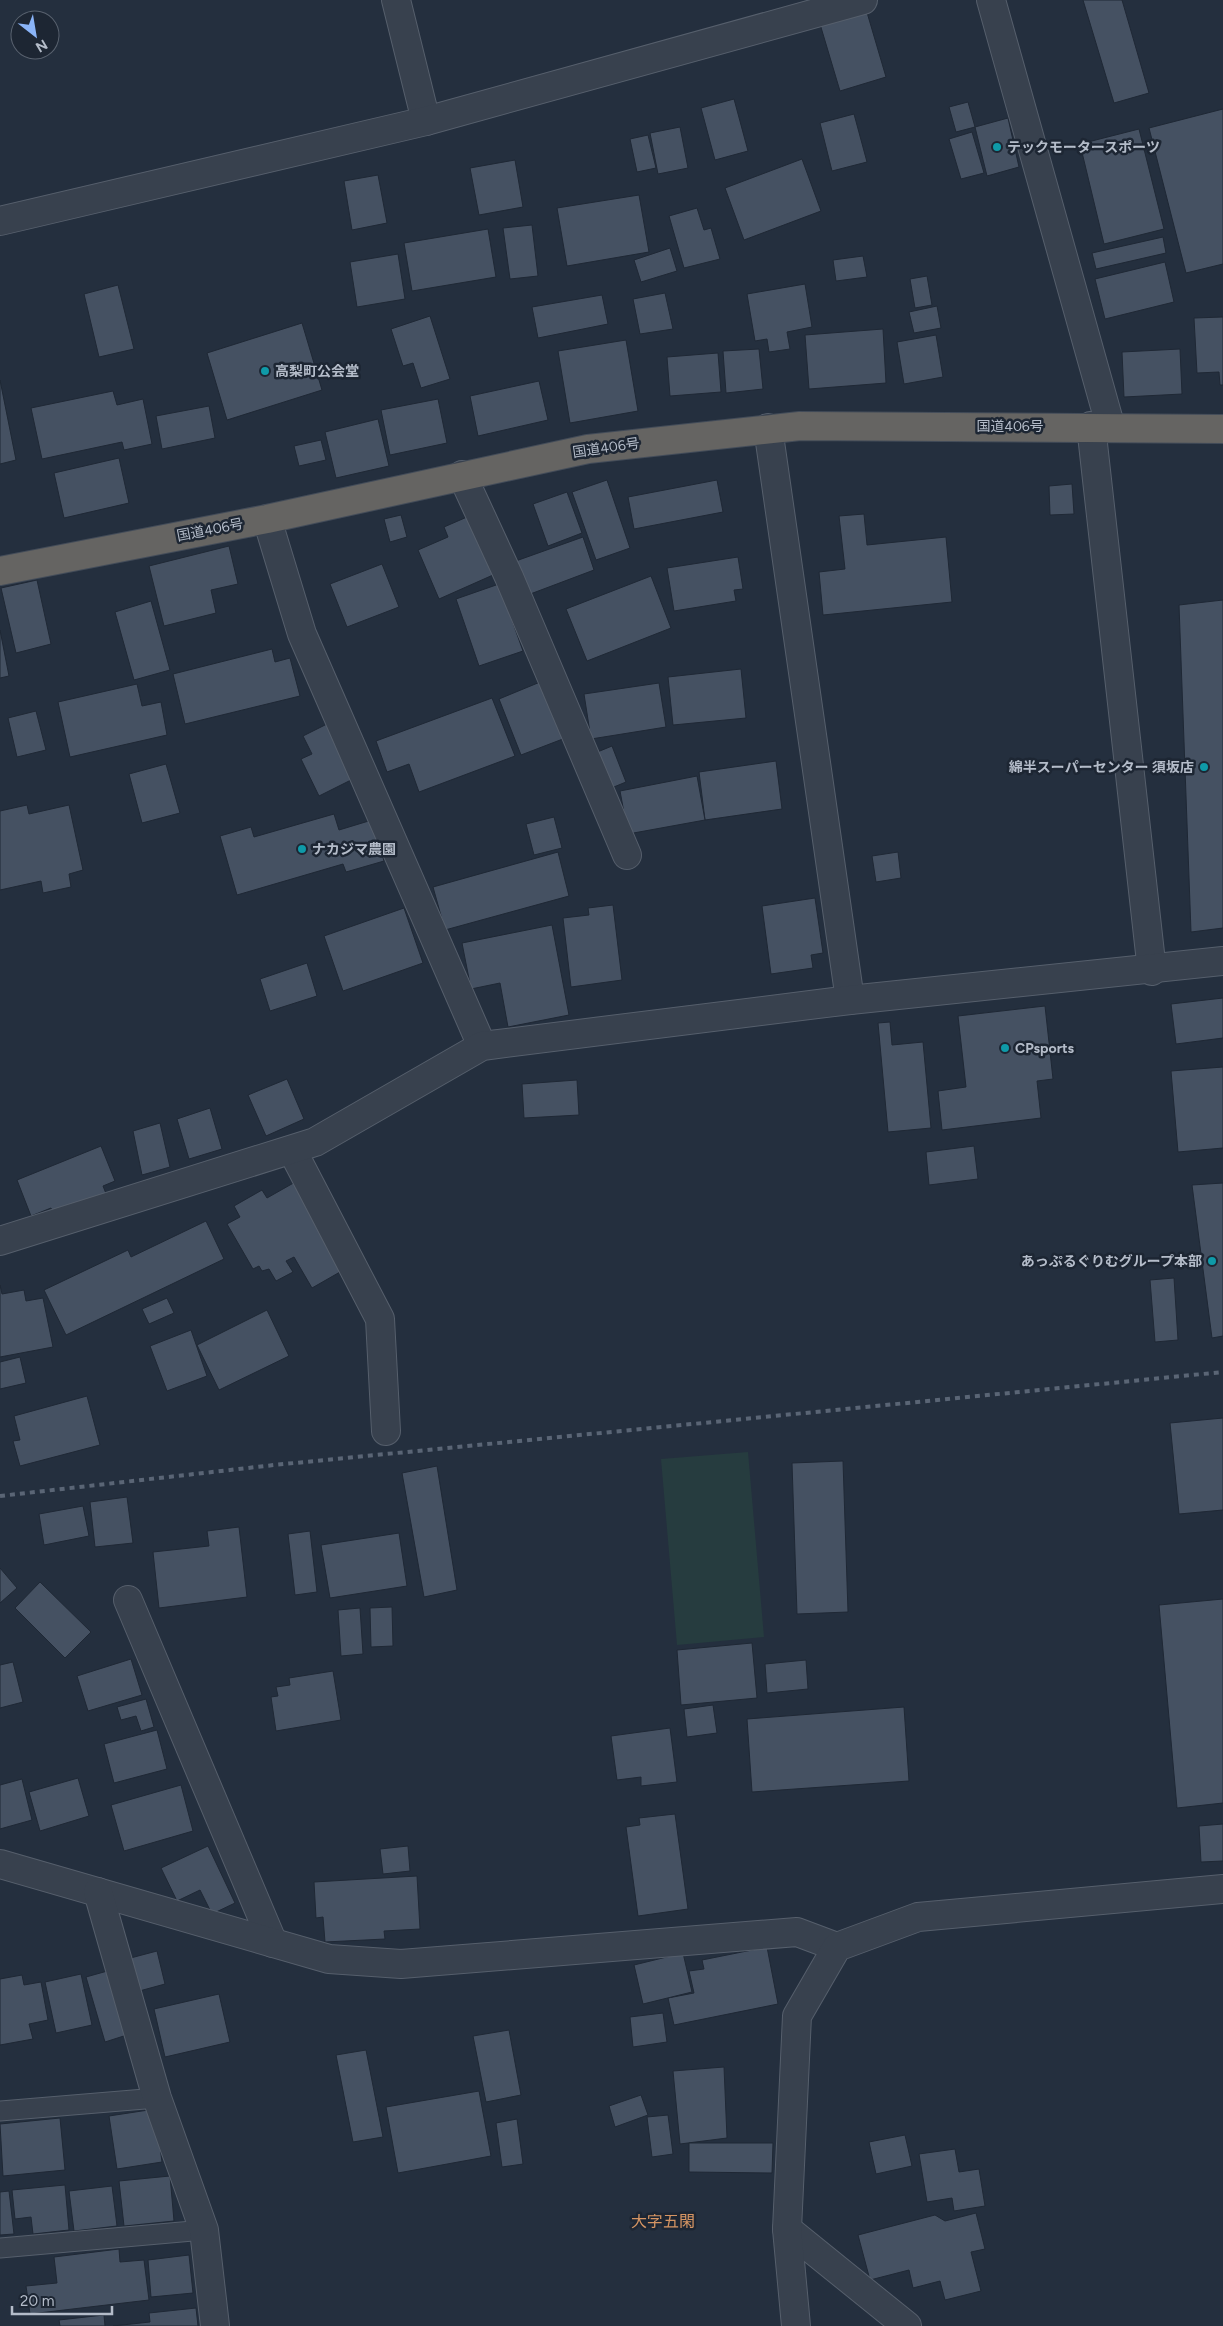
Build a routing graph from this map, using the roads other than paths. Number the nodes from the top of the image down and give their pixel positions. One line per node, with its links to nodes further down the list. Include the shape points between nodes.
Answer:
1 (396, 0): 4 (street)
2 (863, 0): 4 (street)
3 (991, 0): 6 (street)
4 (426, 121): 5 (street)
5 (0, 220)
6 (1101, 427): 7 (highway, 国道406号); 8 (highway, 国道406号); 14 (street)
7 (768, 428): 9 (highway, 国道406号, via 588,449); 15 (street)
8 (1223, 429)
9 (462, 475): 10 (highway, 国道406号); 12 (street, via 513,586)
10 (267, 519): 11 (highway, 国道406号); 16 (street, via 302,634)
11 (0, 571)
12 (627, 855)
13 (1223, 962): 14 (street)
14 (1152, 970): 15 (street)
15 (850, 1000): 16 (street)
16 (482, 1046): 17 (street, via 315,1142)
17 (292, 1150): 18 (street); 19 (street, via 380,1319)
18 (0, 1241)
19 (386, 1431)
20 (128, 1600): 24 (street)
21 (0, 1864): 23 (street)
22 (1223, 1889): 25 (street, via 918,1917)
23 (98, 1892): 24 (street); 26 (street)
24 (273, 1943): 25 (street, via 329,1959 400,1964 797,1932)
25 (837, 1947): 28 (street, via 797,2016)
26 (157, 2098): 27 (lane); 29 (street)
27 (0, 2110)
28 (787, 2229): 32 (street); 33 (street)
29 (204, 2230): 30 (lane); 31 (street)
30 (0, 2248)
31 (214, 2326)
32 (796, 2326)
33 (907, 2326)

